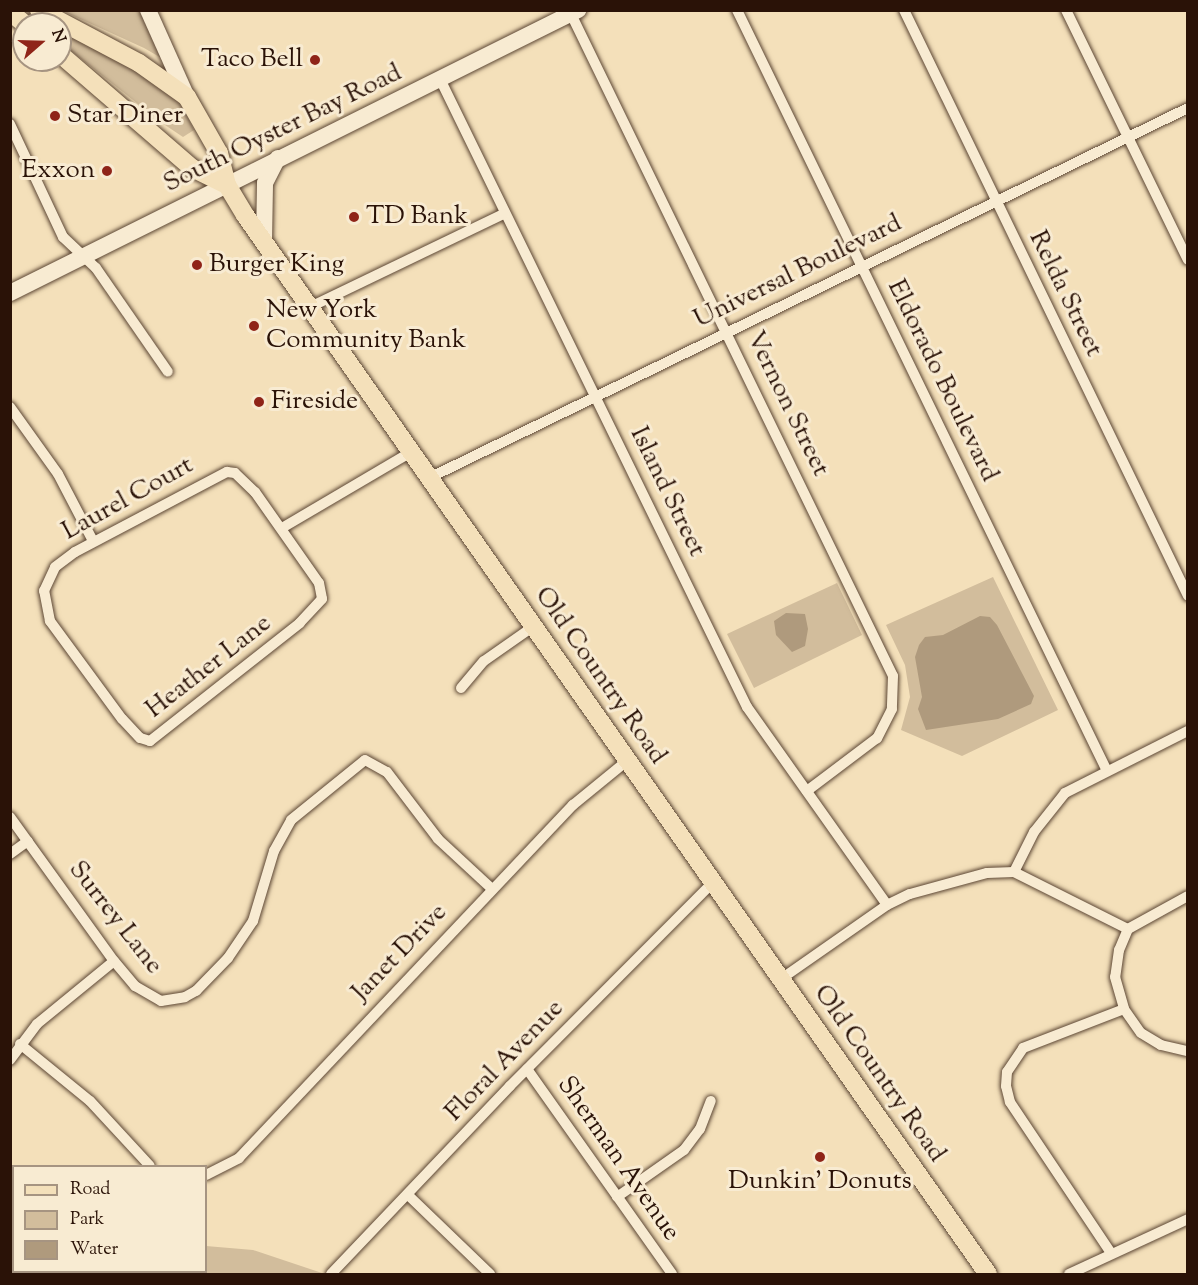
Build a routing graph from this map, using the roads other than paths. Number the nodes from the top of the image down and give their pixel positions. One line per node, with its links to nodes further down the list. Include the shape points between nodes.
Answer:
1 (39, 10): 9 (main road, via 139,63)
2 (148, 10): 9 (main road)
3 (737, 10): 20 (street, Eldorado Boulevard)
4 (904, 10): 15 (street, Relda Street)
5 (1066, 10): 12 (street)
6 (575, 12): 8 (main road, South Oyster Bay Road); 23 (street, Vernon Street)
7 (72, 64): 14 (main road, via 192,168)
8 (440, 79): 13 (main road, South Oyster Bay Road); 16 (street, Island Street)
9 (187, 97): 14 (main road, Old Country Road, via 219,153)
10 (1188, 108): 12 (street, Universal Boulevard)
11 (10, 124): 18 (street, via 63,237)
12 (1128, 137): 15 (street, Universal Boulevard); 19 (street)
13 (278, 158): 14 (main road, South Oyster Bay Road); 17 (main road, via 264,183)
14 (227, 185): 17 (main road, Old Country Road); 18 (main road, South Oyster Bay Road)
15 (996, 201): 20 (street, Universal Boulevard); 32 (street, Relda Street)
16 (505, 213): 22 (street); 25 (street, Island Street)
17 (264, 242): 22 (main road, Old Country Road)
18 (82, 256): 21 (main road, South Oyster Bay Road); 24 (street, via 96,268)
19 (1188, 260)
20 (861, 266): 23 (street, Universal Boulevard); 38 (street, Eldorado Boulevard)
21 (10, 293)
22 (310, 307): 27 (main road, Old Country Road)
23 (727, 332): 25 (street, Universal Boulevard); 39 (street, Vernon Street, via 893,676 892,709 877,738)
24 (168, 372)
25 (595, 396): 29 (street, Universal Boulevard); 39 (street, Island Street, via 747,707)
26 (10, 406): 31 (street, via 58,474)
27 (411, 452): 29 (main road, Old Country Road); 30 (street)
28 (216, 476): 30 (street, Heather Lane, via 235,473 244,479); 31 (street, Laurel Court)
29 (429, 478): 33 (main road, Old Country Road)
30 (282, 528): 36 (street, Heather Lane, via 322,591 317,609 161,736 150,741)
31 (93, 541): 36 (street, Laurel Court, via 55,567 44,591 50,621 122,719)
32 (1188, 596)
33 (534, 626): 34 (street, via 484,662); 37 (main road, Old Country Road)
34 (460, 688)
35 (1188, 731): 38 (street)
36 (144, 739)
37 (628, 760): 44 (main road, Old Country Road); 45 (street, Janet Drive, via 573,805)
38 (1107, 771): 43 (street, via 1077,784 1051,807)
39 (807, 791): 47 (street, Island Street)
40 (10, 817): 41 (street, Surrey Lane)
41 (28, 841): 42 (street); 49 (street, Surrey Lane)
42 (10, 854)
43 (1014, 872): 47 (street, via 987,873 910,894); 48 (street)
44 (713, 882): 50 (main road, Old Country Road); 55 (street, Floral Avenue)
45 (492, 889): 49 (street, Surrey Lane, via 438,839 387,771 365,760 291,820 274,851 257,909 242,941 196,991 173,1000 150,997); 58 (street, Janet Drive, via 239,1158)
46 (1188, 896): 48 (street)
47 (887, 905): 50 (street)
48 (1128, 929): 51 (street, via 1119,950 1115,977)
49 (114, 961): 52 (street, via 37,1024)
50 (782, 979): 66 (main road, Old Country Road)
51 (1124, 1009): 53 (street, via 1141,1034 1161,1045); 62 (street, via 1023,1048 1014,1057 1006,1086 1010,1102)
52 (20, 1044): 54 (street); 57 (street, via 90,1101)
53 (1188, 1051)
54 (10, 1060)
55 (527, 1069): 59 (street, Floral Avenue); 60 (street, Sherman Avenue)
56 (711, 1101): 60 (street, via 700,1129 684,1150)
57 (148, 1165)
58 (207, 1174)
59 (408, 1195): 63 (street, Floral Avenue); 64 (street)
60 (617, 1197): 65 (street, Sherman Avenue)
61 (1188, 1219): 62 (street)
62 (1111, 1253): 67 (street)
63 (331, 1275)
64 (490, 1275)
65 (672, 1275)
66 (988, 1275)
67 (1069, 1275)

